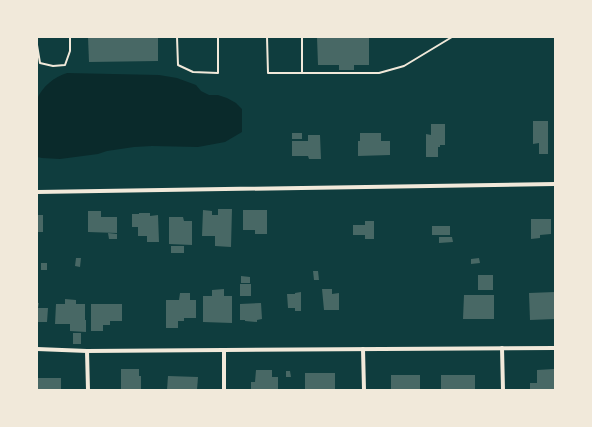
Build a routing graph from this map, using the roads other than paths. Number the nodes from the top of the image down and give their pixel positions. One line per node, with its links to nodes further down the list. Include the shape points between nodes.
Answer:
1 (70, 37): 7 (lane, via 70,51 65,65 40,63)
2 (177, 37): 3 (lane, via 178,65 193,72 218,73)
3 (218, 37)
4 (268, 37): 8 (lane, via 268,74)
5 (302, 37): 8 (lane)
6 (452, 37): 8 (lane, via 404,66 379,73)
7 (37, 45)
8 (302, 73)
9 (555, 184): 10 (street)
10 (37, 192)
11 (502, 348): 12 (street); 14 (street); 20 (street)
12 (555, 348)
13 (37, 349): 15 (street)
14 (364, 349): 16 (street); 19 (street)
15 (87, 350): 16 (street); 17 (street)
16 (224, 350): 18 (street)
17 (88, 390)
18 (224, 390)
19 (364, 390)
20 (503, 390)

